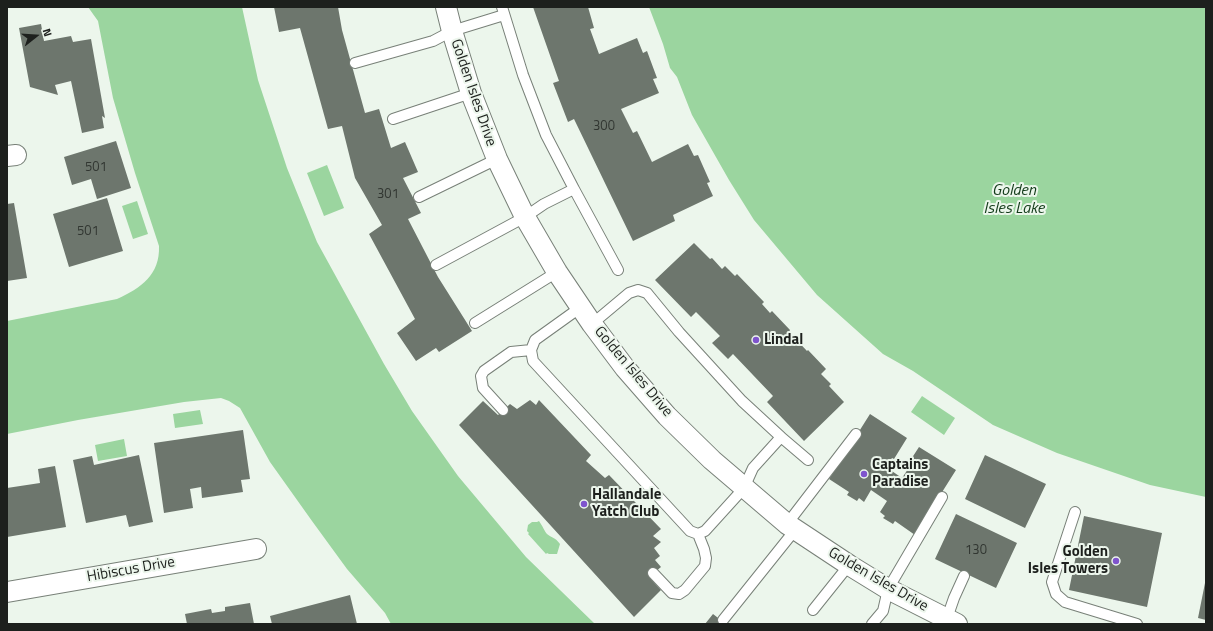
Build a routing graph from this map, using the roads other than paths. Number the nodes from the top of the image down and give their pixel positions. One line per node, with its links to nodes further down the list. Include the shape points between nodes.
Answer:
1 (446, 7): 3 (street, Golden Isles Drive)
2 (503, 11): 3 (lane); 8 (lane, via 546,135)
3 (452, 31): 4 (lane, via 432,41); 5 (street, Golden Isles Drive)
4 (356, 64)
5 (471, 93): 6 (lane); 7 (street, Golden Isles Drive)
6 (392, 119)
7 (497, 159): 9 (lane); 10 (street, Golden Isles Drive)
8 (574, 189): 10 (lane, via 544,204); 12 (lane)
9 (419, 197)
10 (526, 217): 11 (lane); 13 (street, Golden Isles Drive)
11 (436, 265)
12 (618, 270)
13 (557, 272): 14 (street, Golden Isles Drive); 15 (lane)
14 (581, 308): 16 (street, Golden Isles Drive); 17 (lane, via 535,340)
15 (475, 323)
16 (592, 324): 20 (lane, via 629,293 638,290 647,293 742,401); 22 (street, Golden Isles Drive, via 625,368 667,416)
17 (531, 350): 18 (lane, via 511,352 484,371 481,376 483,388); 26 (lane, via 533,361 690,531)
18 (503, 410)
19 (856, 434): 25 (lane)
20 (781, 437): 21 (lane); 22 (lane, via 753,468)
21 (808, 460)
22 (744, 488): 25 (street, Golden Isles Drive); 26 (lane, via 705,531)
23 (942, 497): 31 (lane)
24 (1075, 512): 37 (lane, via 1052,582 1056,594 1065,602)
25 (791, 527): 28 (street, Golden Isles Drive); 34 (lane)
26 (698, 534): 29 (lane, via 706,558 705,566 685,590 679,594 672,593)
27 (256, 549): 32 (street, Hibiscus Drive)
28 (849, 565): 31 (street, Golden Isles Drive); 33 (lane)
29 (653, 573)
30 (964, 576): 35 (lane, via 954,598)
31 (888, 589): 35 (street, Golden Isles Drive); 36 (lane, via 883,611)
32 (7, 592)
33 (813, 610)
34 (723, 620)
35 (950, 622)
36 (872, 624)
37 (1137, 624)

